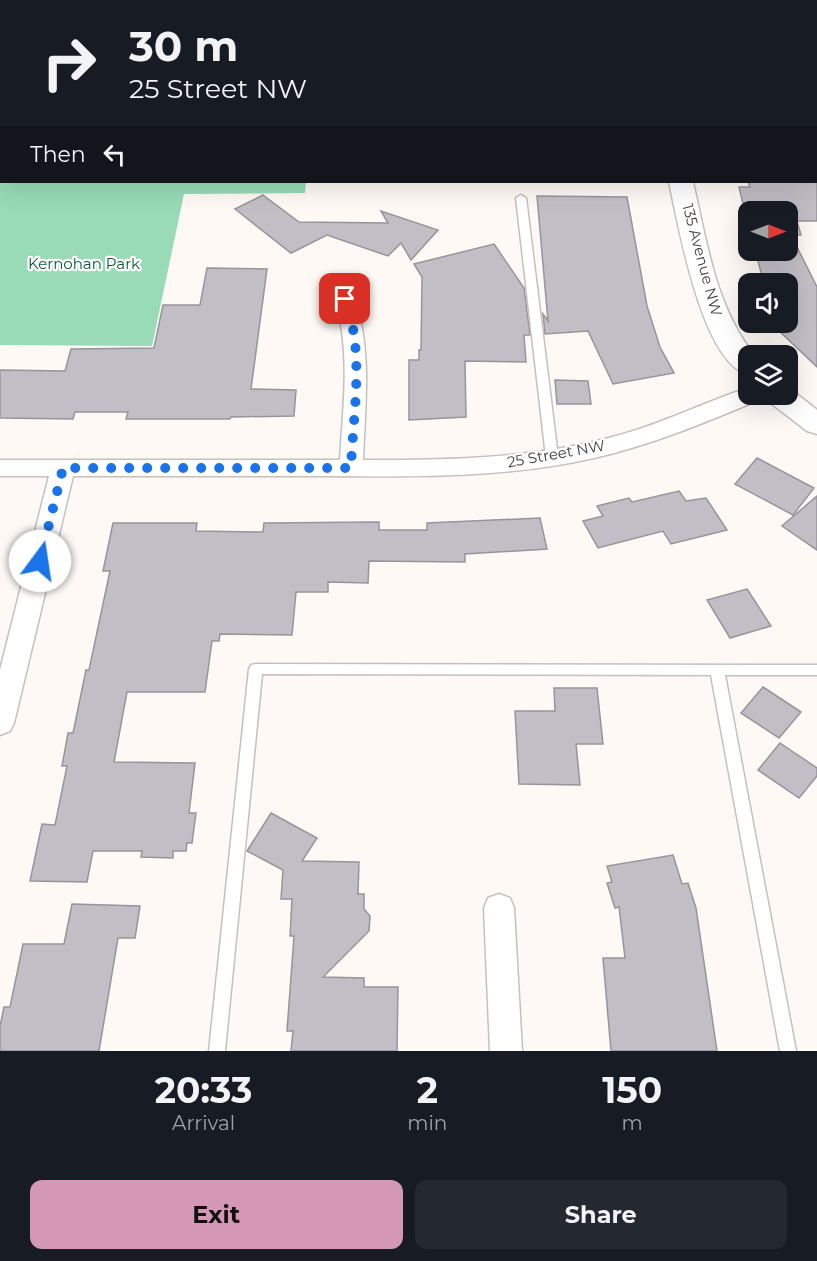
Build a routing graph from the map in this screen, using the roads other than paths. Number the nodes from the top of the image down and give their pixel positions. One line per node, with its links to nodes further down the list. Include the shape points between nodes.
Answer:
1 (681, 183): 4 (street, 135 Avenue NW, via 714,313)
2 (521, 198): 8 (lane)
3 (345, 299): 11 (street, via 356,345)
4 (738, 352)
5 (738, 400): 8 (street, 25 Street NW, via 652,433)
6 (792, 405): 7 (street)
7 (817, 424)
8 (552, 457): 11 (street, 25 Street NW, via 449,467)
9 (0, 468): 10 (street, 25 Street NW)
10 (63, 468): 11 (street, 25 Street NW); 14 (street)
11 (351, 468)
12 (717, 670): 13 (lane); 16 (lane, via 256,669); 18 (lane)
13 (817, 670)
14 (0, 723)
15 (499, 908): 17 (street)
16 (218, 1051)
17 (506, 1051)
18 (788, 1051)

